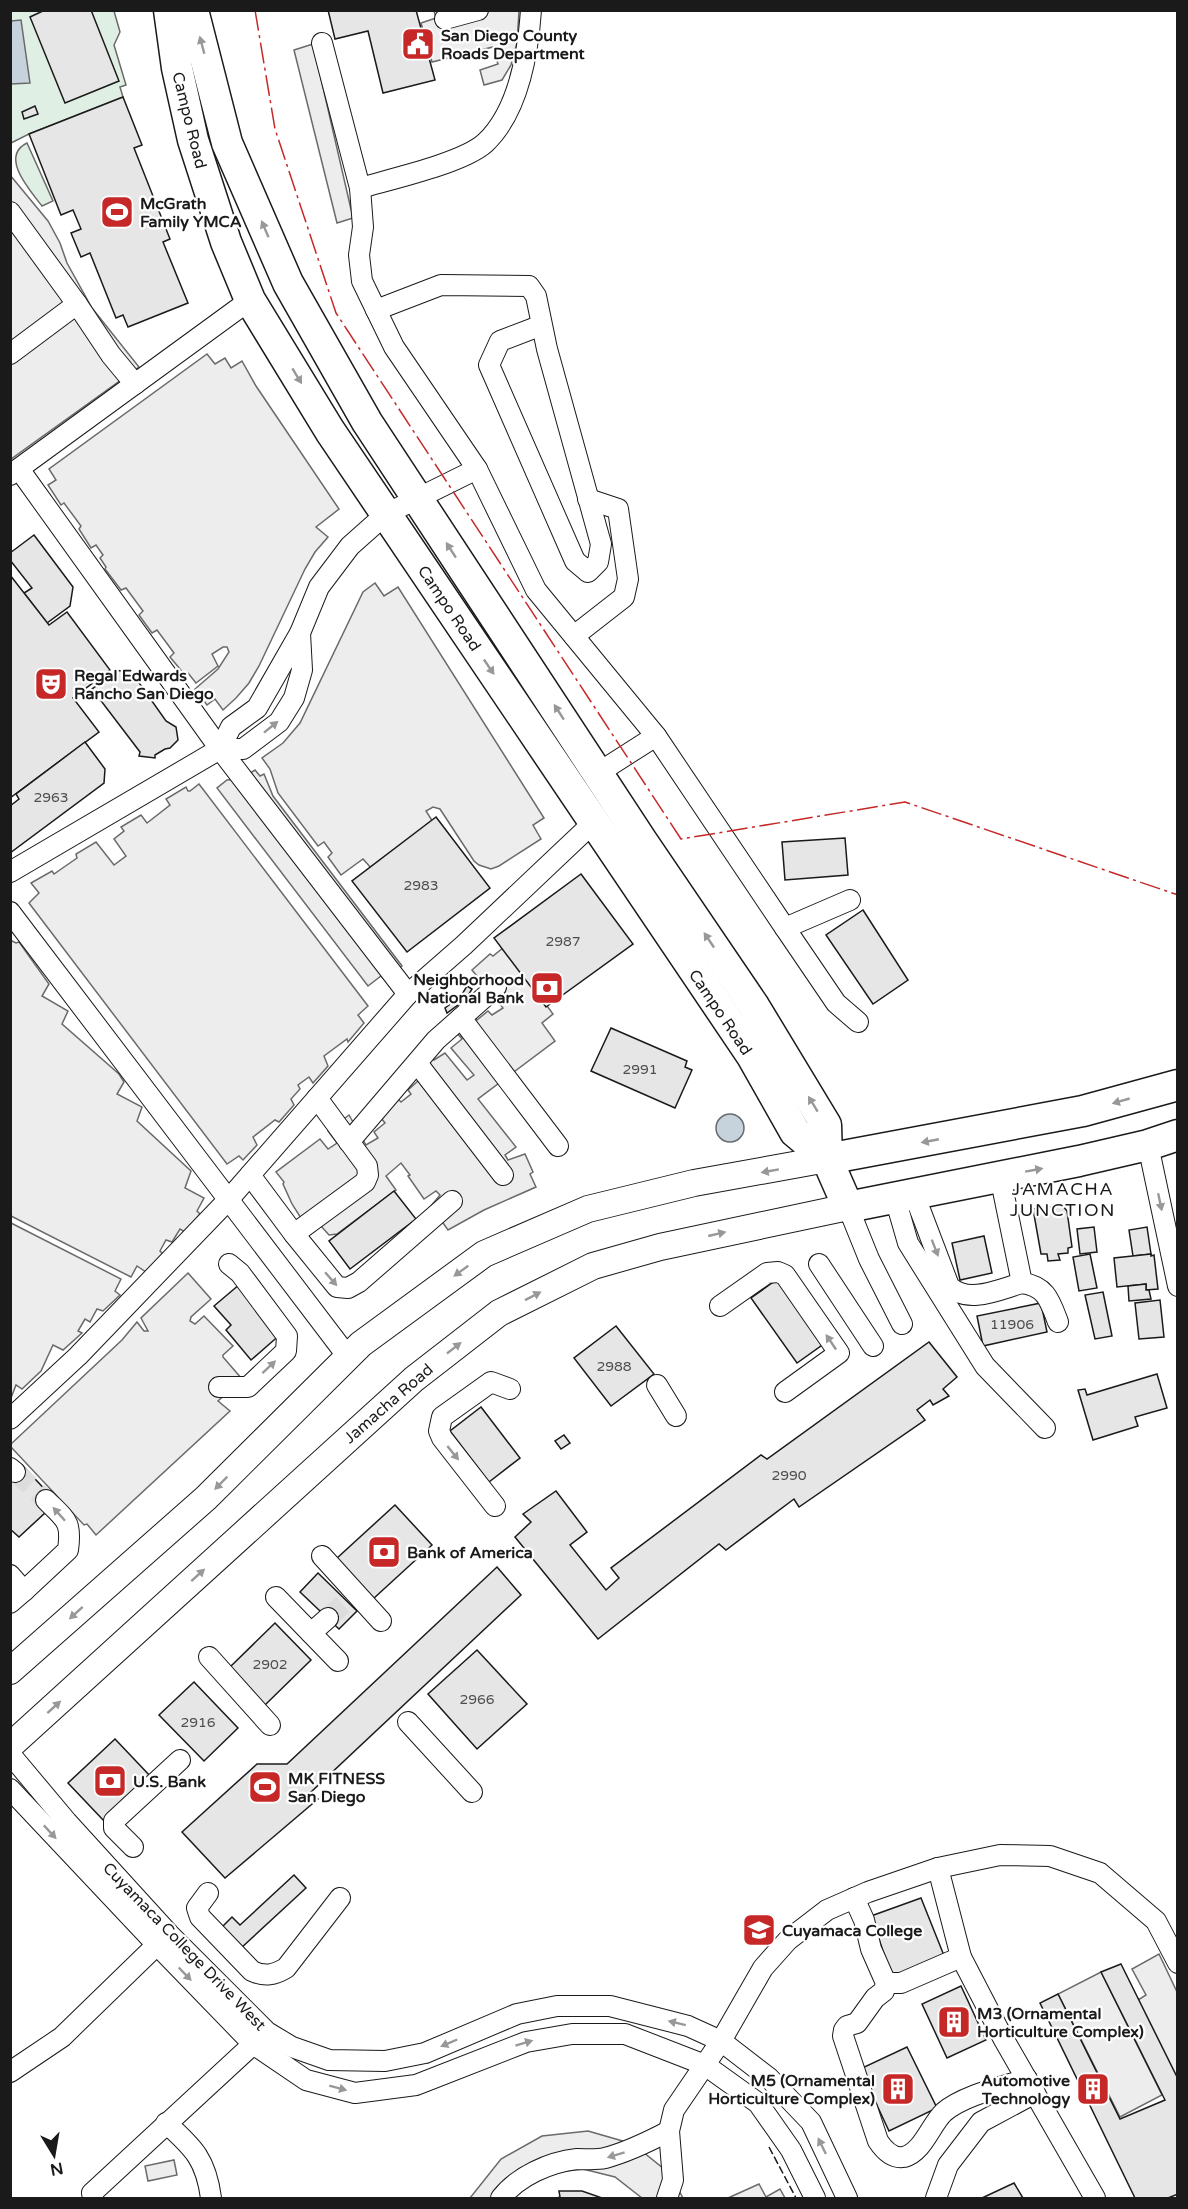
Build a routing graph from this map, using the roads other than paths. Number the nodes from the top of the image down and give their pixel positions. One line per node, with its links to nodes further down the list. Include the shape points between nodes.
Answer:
1 (169, 10): 9 (highway, Campo Road, via 193,140 226,242)
2 (193, 10): 17 (highway, Campo Road, one-way to 2, via 367,422 288,283 228,143)
3 (478, 10): 5 (street)
4 (531, 10): 7 (street, via 528,46 518,84 501,124 484,144 449,162)
5 (445, 19)
6 (322, 43): 7 (street)
7 (360, 188): 11 (street, via 362,281)
8 (10, 212): 10 (street)
9 (250, 300): 14 (street); 19 (highway, Campo Road, one-way to 19)
10 (77, 304): 13 (street); 14 (street)
11 (376, 310): 12 (street, via 441,285 529,286 536,296); 15 (street, via 394,347)
12 (542, 326): 18 (street); 18 (street, via 500,341 489,365 575,561 588,572 598,562 601,544)
13 (10, 354)
14 (135, 384): 16 (street)
15 (477, 469): 17 (street); 21 (street, via 536,590)
16 (15, 472): 23 (street)
17 (417, 498): 19 (street); 24 (highway, Campo Road, one-way to 17)
18 (588, 499): 21 (street, via 618,509 628,579 624,597)
19 (386, 514): 20 (street, via 350,546 319,587); 25 (highway, Campo Road, one-way to 25)
20 (300, 633): 23 (street, via 257,708 231,727); 23 (street, one-way to 20, via 243,749 279,722 294,698 302,670)
21 (574, 636): 22 (street)
22 (656, 736): 24 (street); 29 (street)
23 (220, 749): 26 (street); 31 (street)
24 (598, 773): 41 (highway, Campo Road, one-way to 24, via 826,1125 754,1006)
25 (594, 822): 31 (street); 41 (highway, Campo Road, via 752,1056 795,1132)
26 (10, 872)
27 (850, 900): 29 (street)
28 (10, 912): 46 (street)
29 (785, 928): 33 (street, via 836,1003)
30 (496, 987): 32 (street)
31 (408, 994): 36 (street)
32 (461, 1018): 34 (street); 40 (street)
33 (858, 1022)
34 (417, 1063): 38 (street); 43 (street)
35 (1178, 1085): 41 (highway, one-way to 41, via 1083,1111)
36 (317, 1098): 38 (street); 42 (street)
37 (1178, 1135): 39 (highway)
38 (349, 1142): 49 (street, via 367,1166 365,1182)
39 (1148, 1145): 44 (highway, one-way to 39); 53 (street, one-way to 53)
40 (558, 1146)
41 (827, 1159): 48 (highway, Campo Road); 58 (main road, one-way to 58, via 694,1183 588,1209 484,1254 360,1344)
42 (250, 1175): 46 (street); 49 (street)
43 (503, 1175)
44 (1000, 1176): 45 (highway); 52 (street)
45 (905, 1196): 48 (highway); 52 (street, one-way to 52, via 956,1293 970,1296); 65 (street, via 908,1243 985,1366)
46 (229, 1199): 58 (street); 64 (street, via 78,1356)
47 (452, 1201): 49 (street, one-way to 47, via 337,1287 348,1288)
48 (848, 1207): 56 (street); 80 (main road, Jamacha Road, one-way to 48, via 414,1379 499,1313 593,1266)
49 (294, 1234)
50 (229, 1264): 60 (street, one-way to 50, via 248,1387 286,1351 287,1336)
51 (819, 1264): 57 (street)
52 (1022, 1283): 55 (street, via 1048,1294)
53 (1178, 1286)
54 (720, 1306): 62 (street, one-way to 54, via 838,1353 785,1275 767,1273)
55 (1058, 1322)
56 (902, 1324)
57 (873, 1346)
58 (348, 1357): 77 (main road, one-way to 77, via 206,1498)
59 (657, 1385): 63 (street)
60 (219, 1387)
61 (510, 1389): 67 (street, one-way to 67, via 491,1382 442,1417 439,1431)
62 (785, 1392)
63 (676, 1416)
64 (10, 1419)
65 (1044, 1428)
66 (46, 1500): 70 (street, one-way to 66, via 68,1550 71,1532 64,1518)
67 (495, 1506)
68 (322, 1556): 73 (street, via 351,1597)
69 (10, 1575): 70 (street)
70 (17, 1597)
71 (276, 1597): 74 (street)
72 (328, 1618): 74 (street)
73 (381, 1621)
74 (311, 1633): 76 (street)
75 (209, 1657): 79 (street)
76 (338, 1661)
77 (10, 1671)
78 (408, 1722): 84 (street)
79 (270, 1725)
80 (10, 1746)
81 (10, 1754): 90 (street, Cuyamaca College Drive West)
82 (180, 1760): 85 (street, via 114,1821 114,1828)
83 (10, 1789): 90 (street, Cuyamaca College Drive West, one-way to 90)
84 (472, 1792)
85 (133, 1847)
86 (938, 1868): 89 (street); 91 (street); 92 (street, via 1000,1855 1050,1856 1100,1872 1156,1921)
87 (208, 1893): 88 (street, via 197,1908 200,1917 260,1975 286,1968)
88 (340, 1898)
89 (854, 1898): 93 (street); 95 (street, via 827,1910 788,1940 764,1968)
90 (163, 1940): 94 (street, Cuyamaca College Drive West); 97 (street, via 62,2037)
91 (961, 1957): 93 (street, via 901,1983); 98 (street)
92 (1178, 1963)
93 (886, 1983): 98 (street, via 884,1991 874,1998 857,2023 847,2026 843,2036 879,2141 891,2156 910,2154 943,2113 956,2104)
94 (260, 2038): 95 (street, Cuyamaca College Drive West, one-way to 94, via 688,2025 610,2006 557,2006 518,2014 425,2053 385,2061 329,2060); 96 (street, Cuyamaca College Drive West, one-way to 96, via 306,2080 355,2093 416,2085 526,2042 572,2034 625,2034); 99 (street)
95 (721, 2041): 96 (street); 106 (street, Cuyamaca College Drive West, one-way to 95, via 811,2122 769,2078)
96 (705, 2064): 100 (street, via 674,2110); 105 (street, Cuyamaca College Drive West, via 758,2103 790,2150)
97 (10, 2072)
98 (1031, 2086): 107 (street, via 981,2122 948,2165); 108 (street)
99 (166, 2123): 101 (street, via 92,2193); 102 (street, via 191,2145 208,2175)
100 (669, 2131): 103 (street, one-way to 103, via 638,2148 602,2159 576,2159 546,2166 522,2179); 104 (street, via 673,2181)
101 (93, 2199)
102 (211, 2199)
103 (501, 2199)
104 (667, 2199)
105 (815, 2199)
106 (848, 2199)
107 (936, 2199)
108 (1095, 2199)

